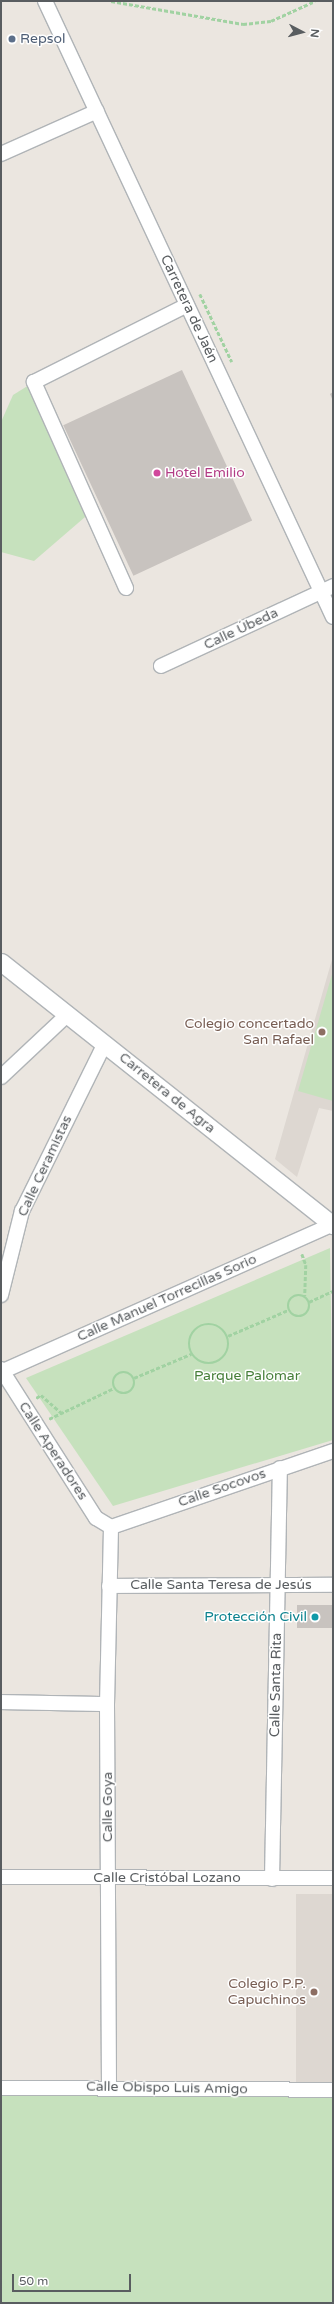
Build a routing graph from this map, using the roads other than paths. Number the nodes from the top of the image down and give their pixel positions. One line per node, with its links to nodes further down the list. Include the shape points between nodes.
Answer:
1 (45, 1): 2 (street, Carretera de Jaén)
2 (97, 111): 3 (street); 4 (street, Carretera de Jaén)
3 (1, 154)
4 (188, 305): 5 (street, via 34,382); 6 (street, Carretera de Jaén)
5 (126, 588)
6 (327, 589): 7 (street, Carretera de Jaén); 8 (street, Calle Úbeda)
7 (333, 618)
8 (161, 666)
9 (1, 962): 10 (street, Carretera de Agra)
10 (68, 1014): 11 (street, Carretera de Agra); 12 (street)
11 (105, 1043): 13 (street, Carretera de Agra); 14 (street, Calle Ceramistas, via 22,1211)
12 (1, 1077)
13 (333, 1225): 15 (street, Calle Manuel Torrecillas Sorio)
14 (1, 1295)
15 (1, 1371): 18 (street, Calle Aperadores, via 96,1518)
16 (333, 1451): 17 (street, Calle Socovos)
17 (280, 1468): 18 (street, Calle Socovos); 19 (street, Calle Santa Rita)
18 (111, 1527): 21 (street, Calle Goya)
19 (278, 1585): 20 (street, Calle Santa Teresa de Jesús); 21 (street, Calle Santa Teresa de Jesús); 27 (street, Calle Santa Rita)
20 (333, 1585)
21 (109, 1586): 23 (street, Calle Goya)
22 (1, 1702): 23 (street)
23 (107, 1704): 25 (street, Calle Goya)
24 (1, 1877): 25 (street, Calle Cristóbal Lozano)
25 (109, 1878): 27 (street, Calle Cristóbal Lozano); 28 (street, Calle Goya)
26 (333, 1878): 27 (street, Calle Cristóbal Lozano)
27 (272, 1879)
28 (109, 2087): 29 (street, Calle Obispo Luis Amigo); 30 (street, Calle Obispo Luis Amigo)
29 (1, 2088)
30 (333, 2090)

